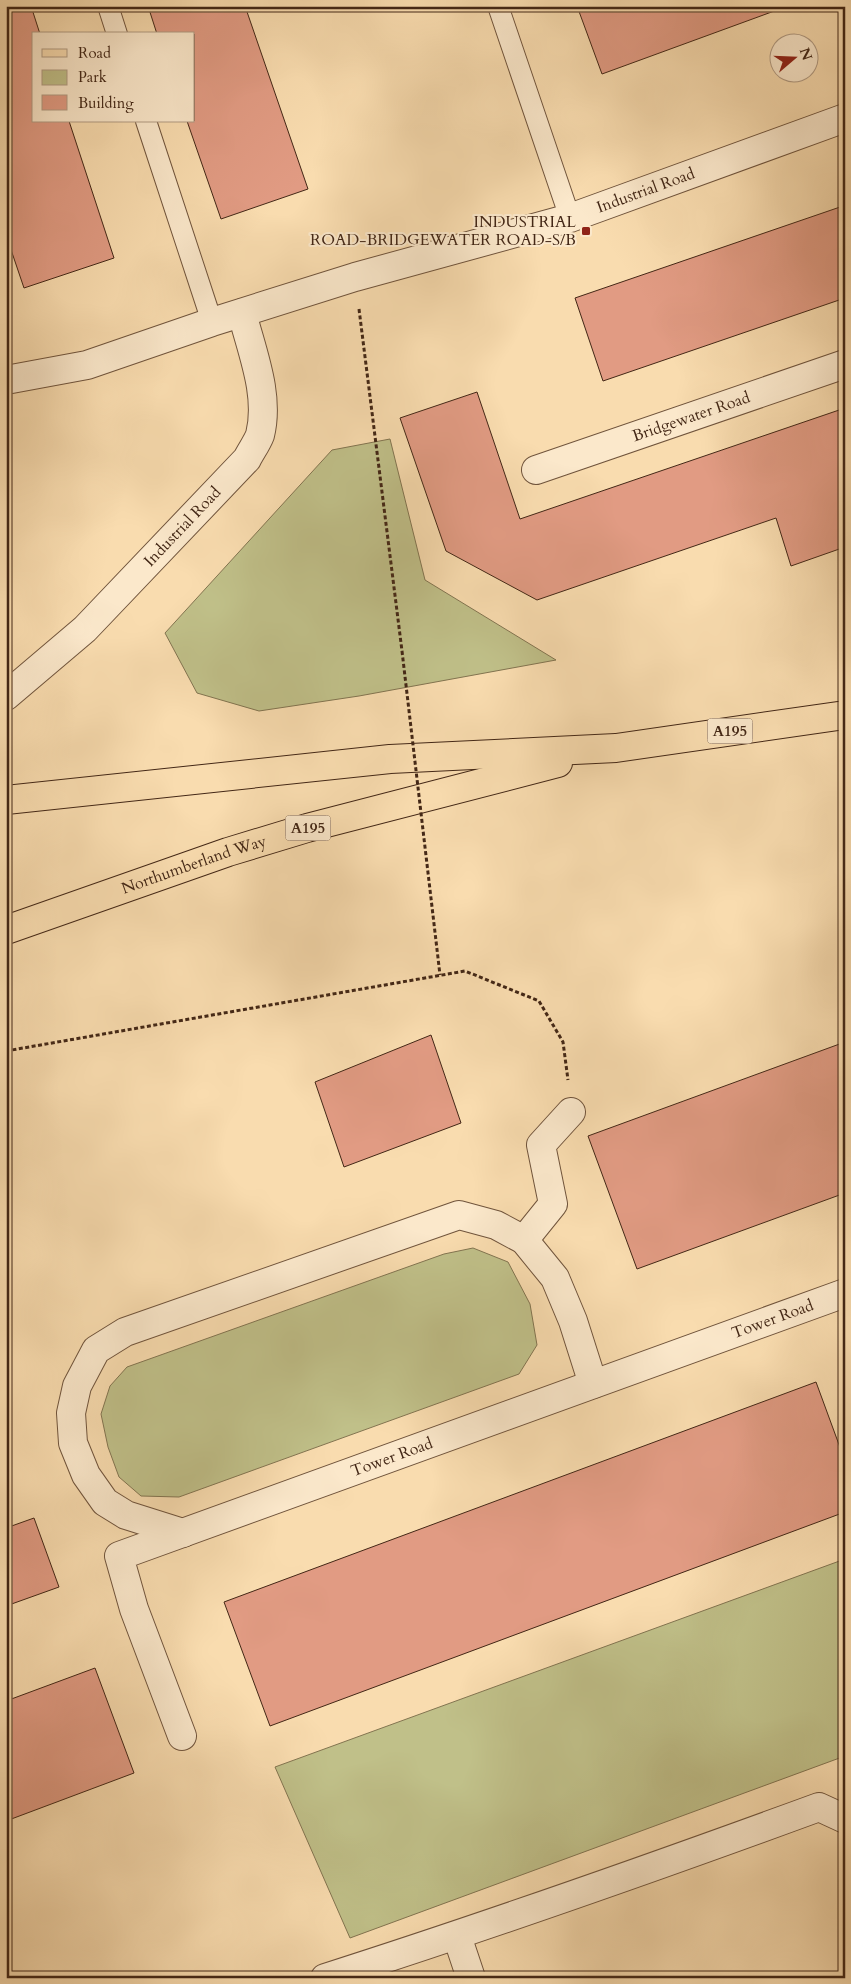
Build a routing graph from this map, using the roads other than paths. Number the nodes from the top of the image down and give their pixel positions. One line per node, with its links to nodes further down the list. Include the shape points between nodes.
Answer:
1 (108, 6): 3 (lane)
2 (498, 6): 6 (lane)
3 (116, 32)
4 (845, 118): 6 (street, Industrial Road)
5 (146, 122): 8 (lane)
6 (570, 218): 7 (street, Industrial Road, via 355,277)
7 (242, 313): 8 (street, Industrial Road); 12 (street, Industrial Road, via 262,388 264,414 259,437 247,459 85,628)
8 (212, 322): 10 (street, Industrial Road, via 87,365)
9 (845, 364): 11 (street, Bridgewater Road)
10 (6, 380)
11 (536, 470)
12 (6, 696)
13 (845, 715): 14 (main road, Northumberland Way / A195)
14 (616, 748): 15 (main road, Northumberland Way / A195, via 390,759); 16 (main road, Northumberland Way / A195, via 307,828 228,852)
15 (6, 800)
16 (6, 930)
17 (571, 1112): 18 (street, via 540,1145 553,1204)
18 (524, 1240): 20 (street, via 555,1278); 21 (street, via 496,1225 460,1215 125,1332 96,1350 76,1386 71,1413 73,1443 86,1475 105,1502 126,1515)
19 (845, 1293): 20 (street, Tower Road)
20 (593, 1384): 21 (street, Tower Road)
21 (183, 1533): 22 (street, Tower Road, via 120,1556 134,1609)
22 (182, 1736)
23 (845, 1819): 24 (street, via 819,1807)
24 (457, 1936): 25 (street); 26 (street)
25 (325, 1978)
26 (471, 1978)

